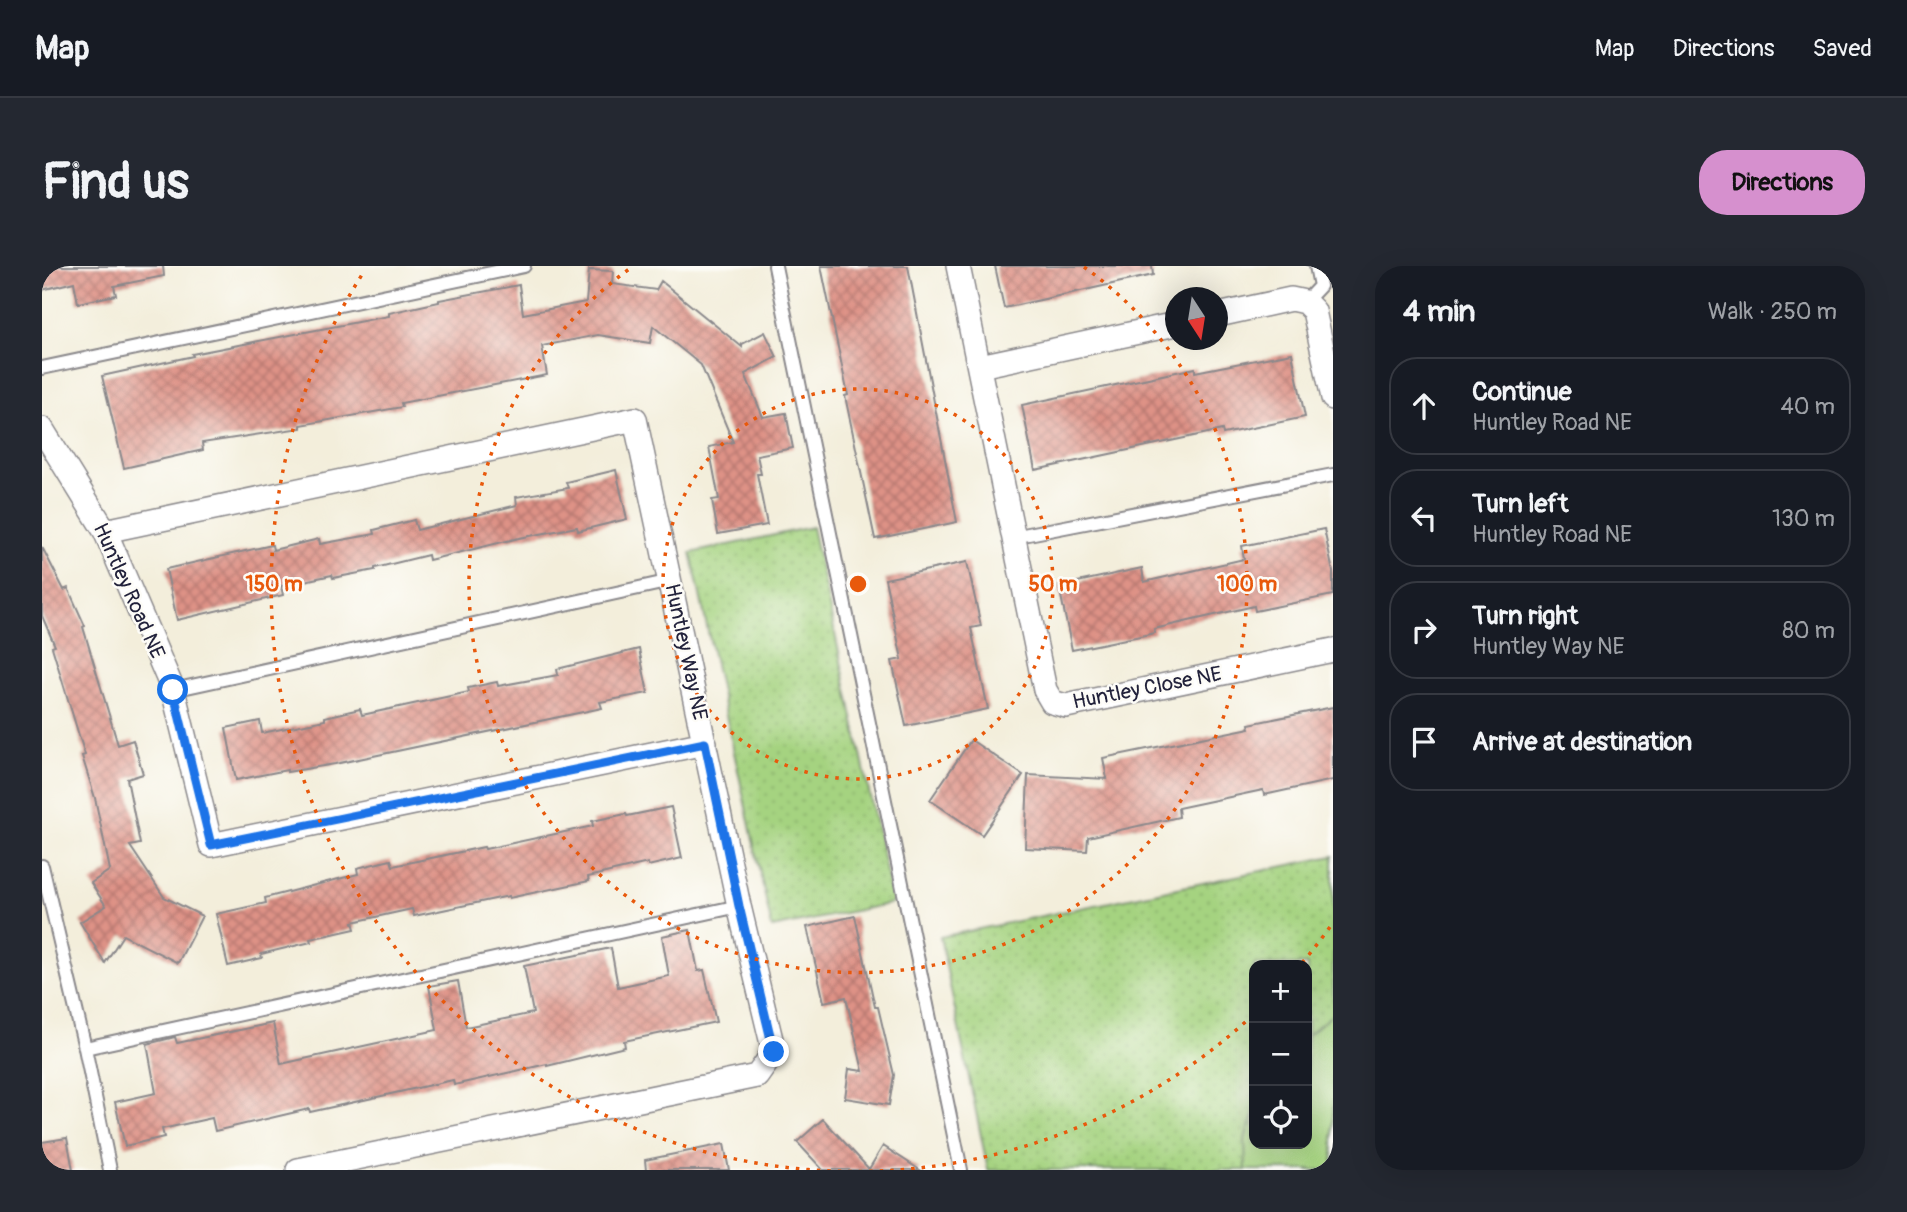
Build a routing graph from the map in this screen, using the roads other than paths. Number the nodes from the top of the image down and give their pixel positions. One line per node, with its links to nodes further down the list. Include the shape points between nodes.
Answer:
1 (524, 266): 9 (lane)
2 (775, 266): 24 (lane)
3 (958, 266): 8 (street, Huntley Close NE)
4 (1316, 266): 5 (lane, via 1320,286)
5 (1304, 302): 6 (street, via 1291,299); 10 (street, via 1314,311)
6 (1228, 313)
7 (1165, 326): 8 (street)
8 (980, 366): 14 (street, Huntley Close NE)
9 (42, 368)
10 (1333, 398)
11 (42, 429): 13 (street, Huntley Road NE)
12 (1333, 475): 14 (lane)
13 (105, 531): 15 (street, Huntley Way NE, via 635,419); 17 (street, Huntley Road NE)
14 (1013, 537): 16 (street, Huntley Close NE, via 1045,690 1052,702 1066,706)
15 (671, 581): 17 (lane); 18 (street, Huntley Way NE)
16 (1333, 650)
17 (173, 690): 18 (street, Huntley Road NE, via 211,845)
18 (705, 743): 20 (street, Huntley Way NE)
19 (42, 866): 21 (lane)
20 (739, 906): 21 (lane); 23 (street, Huntley Way NE, via 774,1052 757,1076)
21 (85, 1048): 22 (lane)
22 (110, 1170)
23 (298, 1170)
24 (961, 1170)

